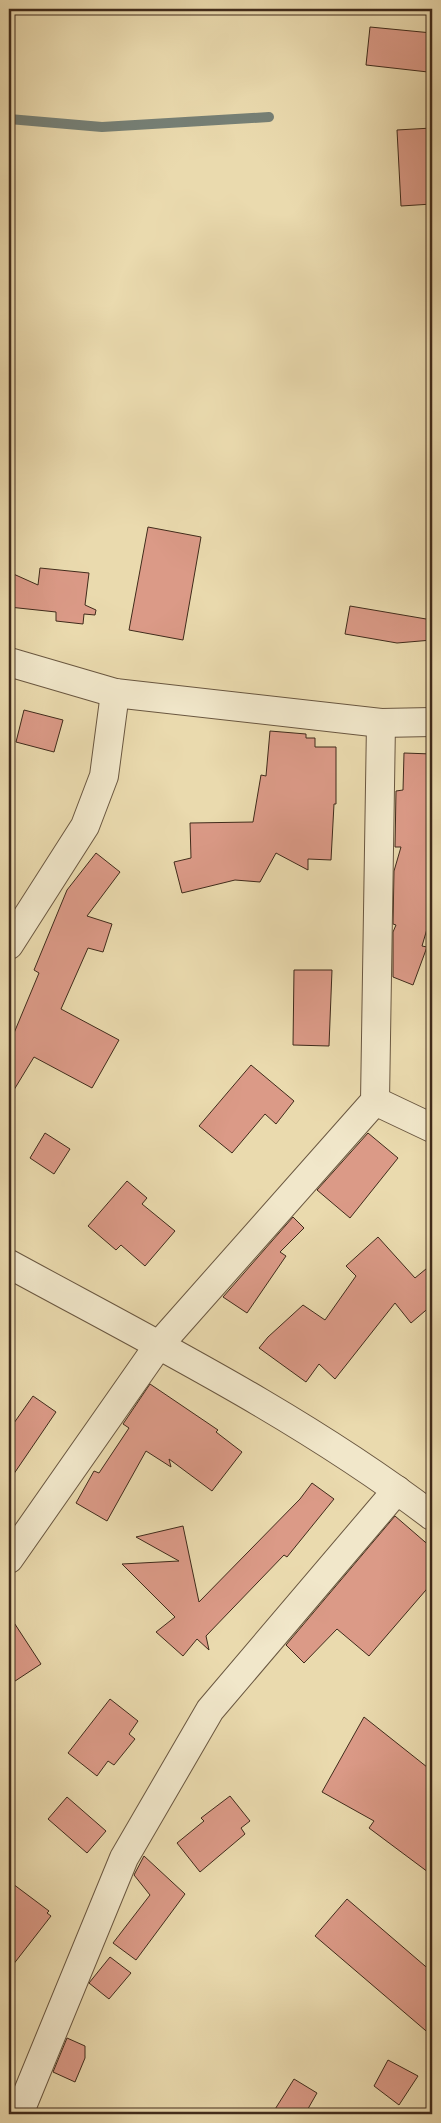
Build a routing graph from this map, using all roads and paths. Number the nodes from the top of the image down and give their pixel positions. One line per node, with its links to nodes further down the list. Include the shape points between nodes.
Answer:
1 (9, 662): 2 (street)
2 (115, 693): 4 (street); 5 (street, via 104,776 85,826)
3 (432, 722): 4 (street)
4 (381, 723): 6 (street)
5 (9, 945)
6 (375, 1101): 7 (street); 9 (street)
7 (432, 1128)
8 (9, 1264): 9 (street)
9 (158, 1346): 10 (street, via 257,1401); 12 (street)
10 (397, 1490): 11 (street); 13 (street, via 210,1710 124,1858)
11 (432, 1516)
12 (9, 1559)
13 (25, 2106)

